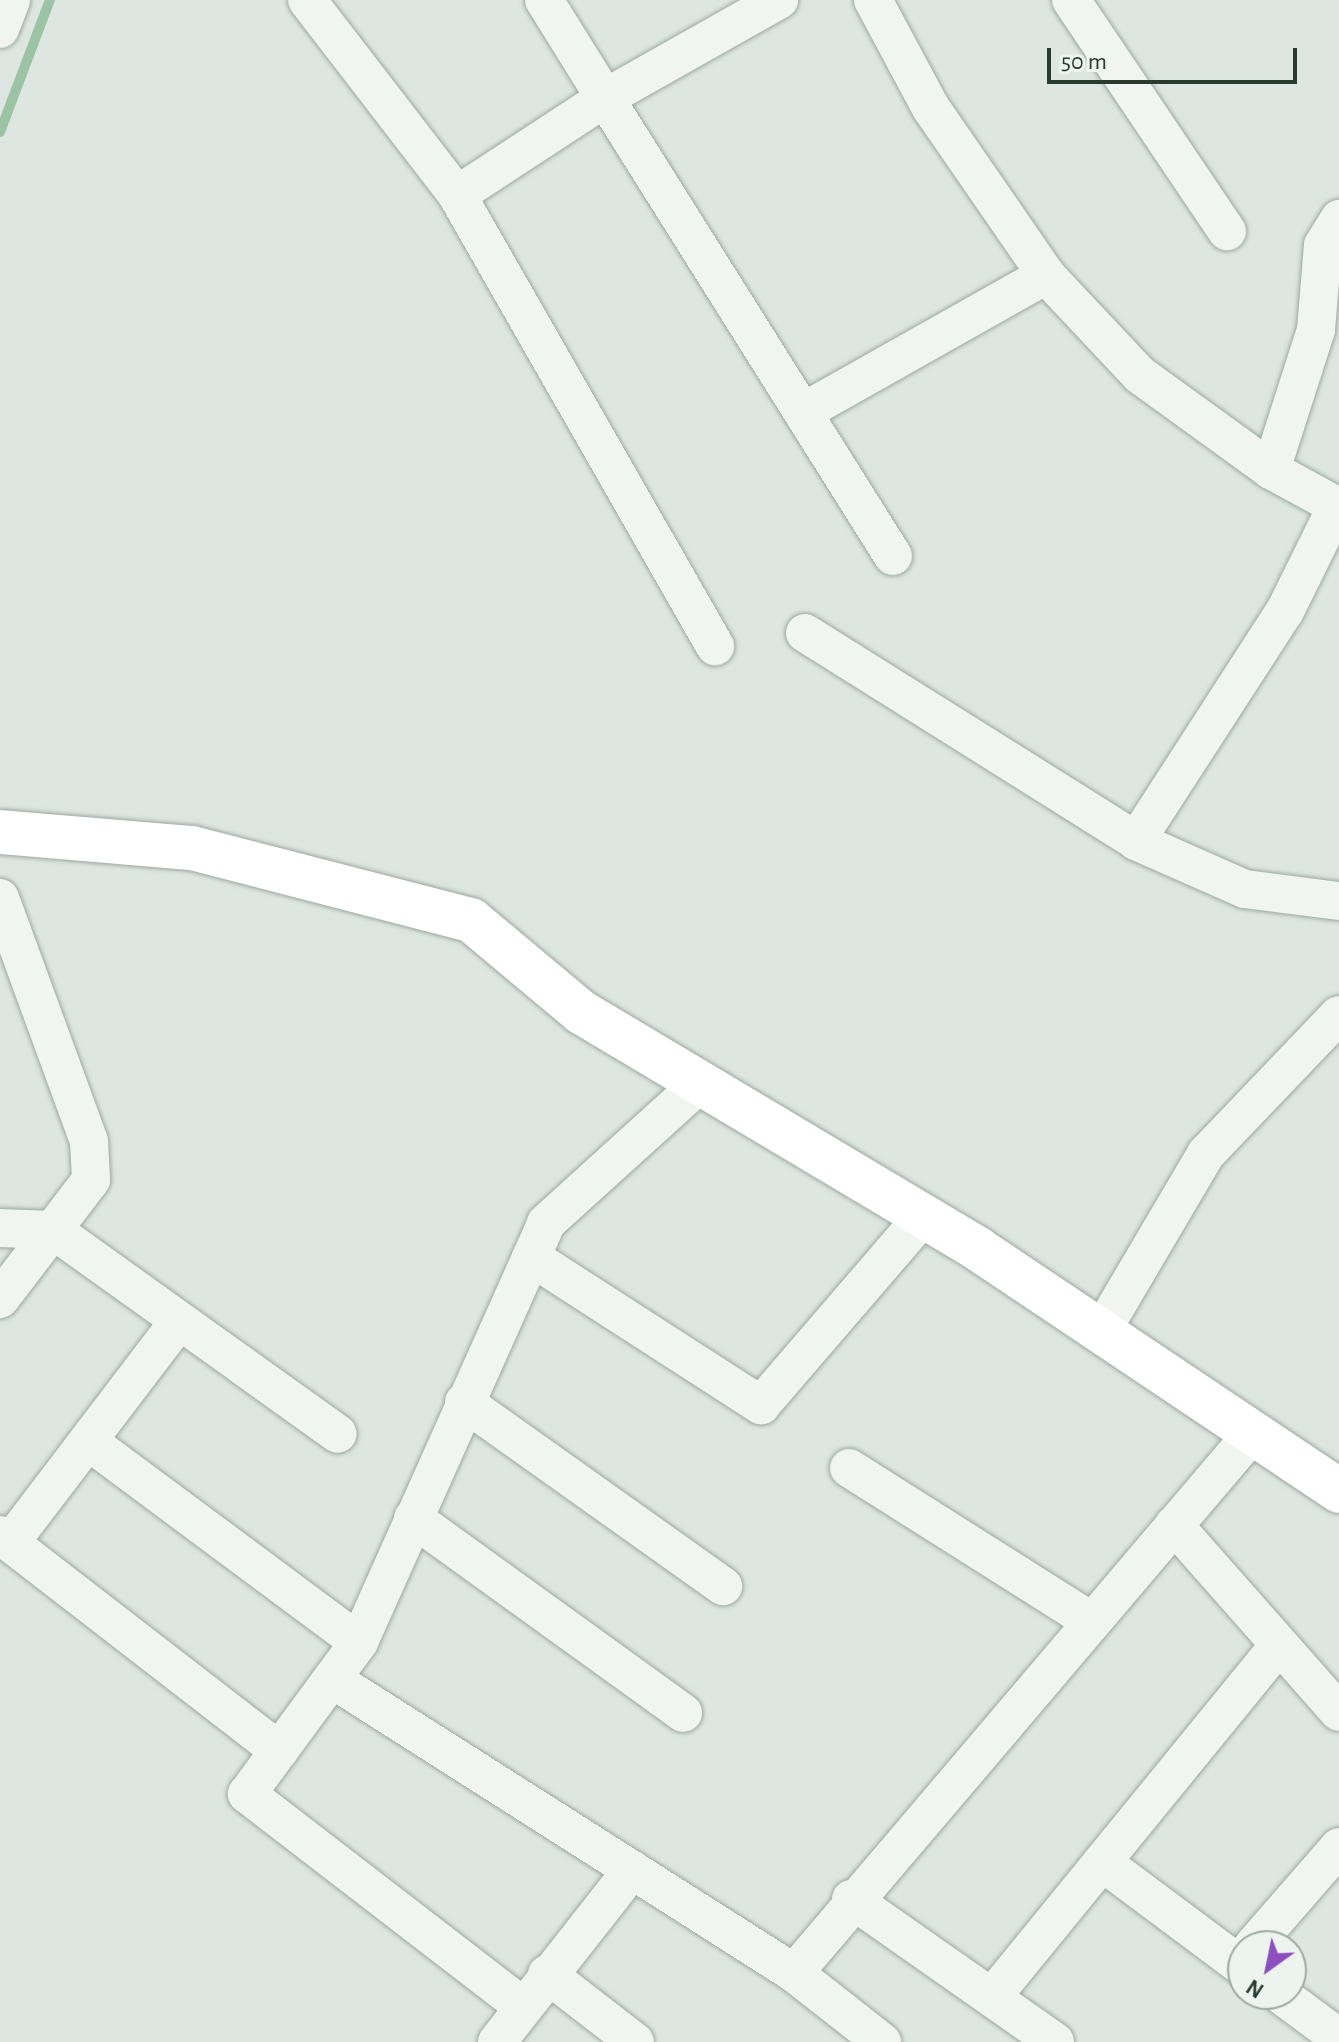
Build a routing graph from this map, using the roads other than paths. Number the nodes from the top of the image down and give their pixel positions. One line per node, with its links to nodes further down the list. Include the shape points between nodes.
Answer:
1 (11, 0): 7 (street)
2 (307, 0): 9 (street)
3 (544, 0): 8 (street)
4 (779, 0): 8 (street)
5 (873, 0): 12 (street, via 931,108)
6 (1071, 0): 11 (street)
7 (0, 29)
8 (605, 98): 9 (street); 13 (street)
9 (457, 195): 18 (street)
10 (1339, 219): 14 (street, via 1323,245 1316,330)
11 (1227, 231)
12 (1046, 275): 13 (street); 14 (street, via 1140,375)
13 (803, 412): 16 (street)
14 (1271, 470): 15 (street)
15 (1338, 507): 20 (street, via 1285,611)
16 (893, 556)
17 (805, 633): 20 (street)
18 (715, 646)
19 (0, 832): 24 (street, via 192,848 471,920 581,1012)
20 (1136, 841): 22 (street, via 1245,889)
21 (0, 898): 27 (street, via 89,1141 91,1180)
22 (1339, 901)
23 (1339, 1015): 31 (street, via 1206,1154)
24 (696, 1087): 25 (street); 28 (street, via 546,1223)
25 (922, 1218): 28 (street, via 761,1405); 31 (street)
26 (0, 1228): 27 (street)
27 (53, 1230): 29 (street); 30 (street)
28 (531, 1257): 32 (street)
29 (0, 1299)
30 (179, 1321): 34 (street); 35 (street)
31 (1101, 1332): 33 (street)
32 (464, 1402): 38 (street); 41 (street)
33 (1253, 1433): 37 (street); 39 (street)
34 (338, 1434)
35 (88, 1441): 40 (street); 43 (street)
36 (849, 1468): 42 (street)
37 (1339, 1491)
38 (413, 1518): 43 (street); 47 (street)
39 (1174, 1525): 42 (street); 44 (street)
40 (5, 1539): 48 (street)
41 (723, 1586)
42 (1091, 1621): 52 (street)
43 (359, 1642): 45 (street)
44 (1278, 1646): 46 (street); 50 (street)
45 (332, 1679): 48 (street); 51 (street)
46 (1339, 1712)
47 (683, 1713)
48 (279, 1751): 58 (street, via 247,1794)
49 (1339, 1847): 53 (street)
50 (1102, 1862): 54 (street); 57 (street)
51 (632, 1870): 55 (street); 56 (street)
52 (851, 1899): 55 (street); 57 (street)
53 (1268, 1930)
54 (1227, 1947)
55 (794, 1973): 63 (street)
56 (547, 1974): 58 (street); 62 (street)
57 (992, 1997): 64 (street)
58 (521, 2005): 61 (street)
59 (1301, 2010): 60 (street)
60 (1339, 2038)
61 (497, 2042)
62 (635, 2042)
63 (882, 2042)
64 (1055, 2042)

